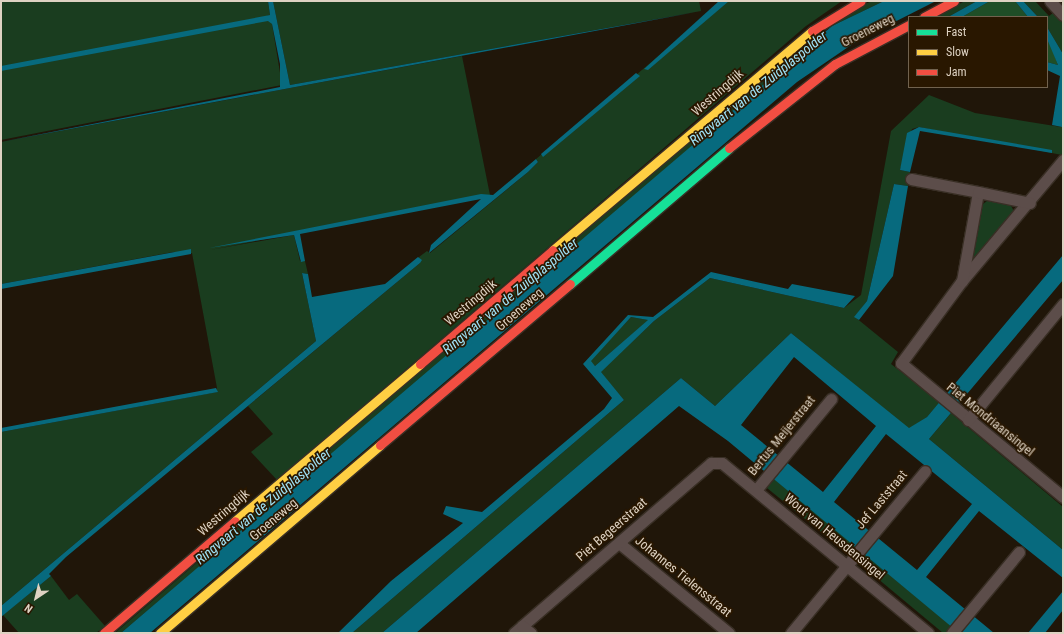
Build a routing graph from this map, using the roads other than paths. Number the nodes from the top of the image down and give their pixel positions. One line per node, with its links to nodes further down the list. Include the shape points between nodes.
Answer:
1 (861, 1): 23 (street, Westringdijk, via 834,15 790,49)
2 (954, 1): 5 (street)
3 (1050, 1): 4 (street)
4 (1063, 15)
5 (926, 16)
6 (908, 26): 24 (street, Groeneweg, via 835,64 788,98)
7 (1063, 160): 10 (street)
8 (910, 179): 9 (street)
9 (978, 192): 10 (street); 11 (street)
10 (1030, 203): 11 (street)
11 (961, 282): 14 (street, Piet Mondriaansingel, via 901,363)
12 (1063, 304): 14 (street)
13 (831, 399): 17 (street, Bertus Meijerstraat)
14 (968, 420): 18 (street, Piet Mondriaansingel)
15 (722, 463): 17 (street, Wout van Heusdensingel); 19 (street, Piet Begeerstraat, via 711,463)
16 (925, 471): 21 (street, Jef Laststraat)
17 (756, 490): 21 (street, Wout van Heusdensingel)
18 (1063, 497)
19 (619, 543): 22 (street, Piet Begeerstraat); 26 (street, Johannes Tielensstraat)
20 (1019, 552): 29 (street)
21 (846, 565): 27 (street, Jef Laststraat); 28 (street, Wout van Heusdensingel)
22 (527, 629): 25 (street, Piet Begeerstraat)
23 (104, 633)
24 (160, 633)
25 (514, 633)
26 (729, 633)
27 (790, 633)
28 (928, 633)
29 (952, 633)

